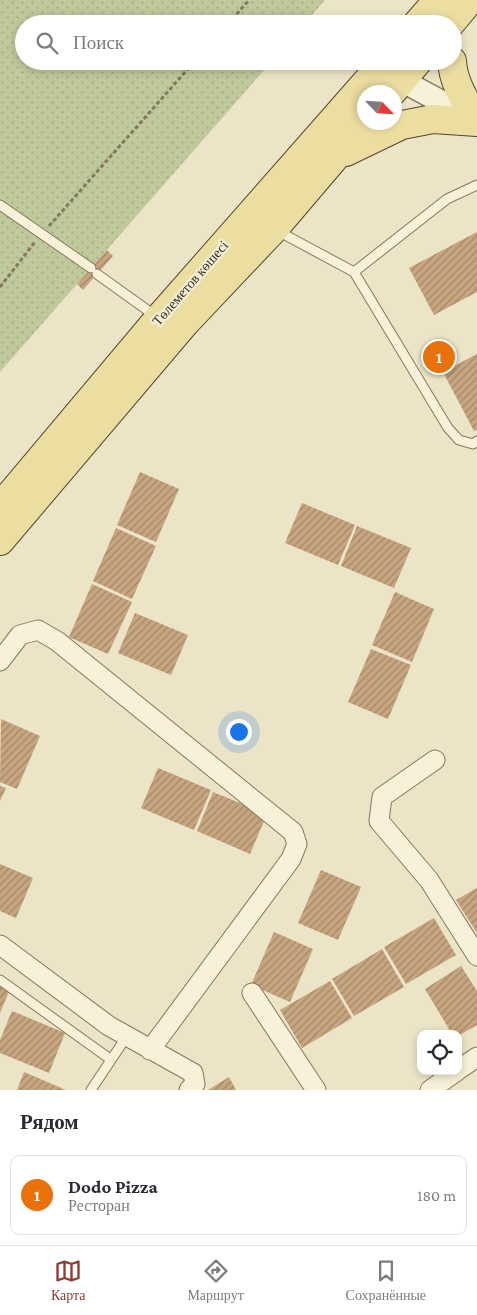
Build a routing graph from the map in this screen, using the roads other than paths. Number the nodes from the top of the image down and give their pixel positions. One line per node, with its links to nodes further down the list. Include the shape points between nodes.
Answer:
1 (454, 9): 2 (main road)
2 (439, 15)
3 (452, 70): 5 (main road)
4 (395, 73): 5 (street); 12 (main road, Төлеметов көшесі)
5 (477, 121): 7 (main road, via 432,119 402,126)
6 (359, 130): 7 (main road, Төлеметов көшесі)
7 (336, 157): 10 (main road, Төлеметов көшесі)
8 (477, 185): 11 (lane, via 447,199)
9 (0, 205): 12 (lane)
10 (274, 229): 11 (lane); 12 (main road, Төлеметов көшесі)
11 (354, 272): 13 (lane, via 448,428 459,440 473,444)
12 (168, 325): 14 (main road, Төлеметов көшесі); 15 (main road, Төлеметов көшесі)
13 (477, 441)
14 (0, 508)
15 (0, 541)
16 (0, 661): 23 (street, via 20,635 38,630 57,641 292,832 297,844 291,859)
17 (434, 760): 19 (street, via 382,797 379,821 429,880)
18 (0, 945): 22 (street)
19 (477, 956)
20 (0, 980): 25 (lane)
21 (252, 993): 30 (street)
22 (127, 1036): 23 (street); 25 (lane)
23 (150, 1050): 29 (street, via 193,1073 195,1084)
24 (477, 1057): 26 (street)
25 (110, 1059): 28 (lane)
26 (462, 1068)
27 (452, 1075): 31 (street)
28 (91, 1090)
29 (189, 1090)
30 (316, 1090)
31 (430, 1090)

